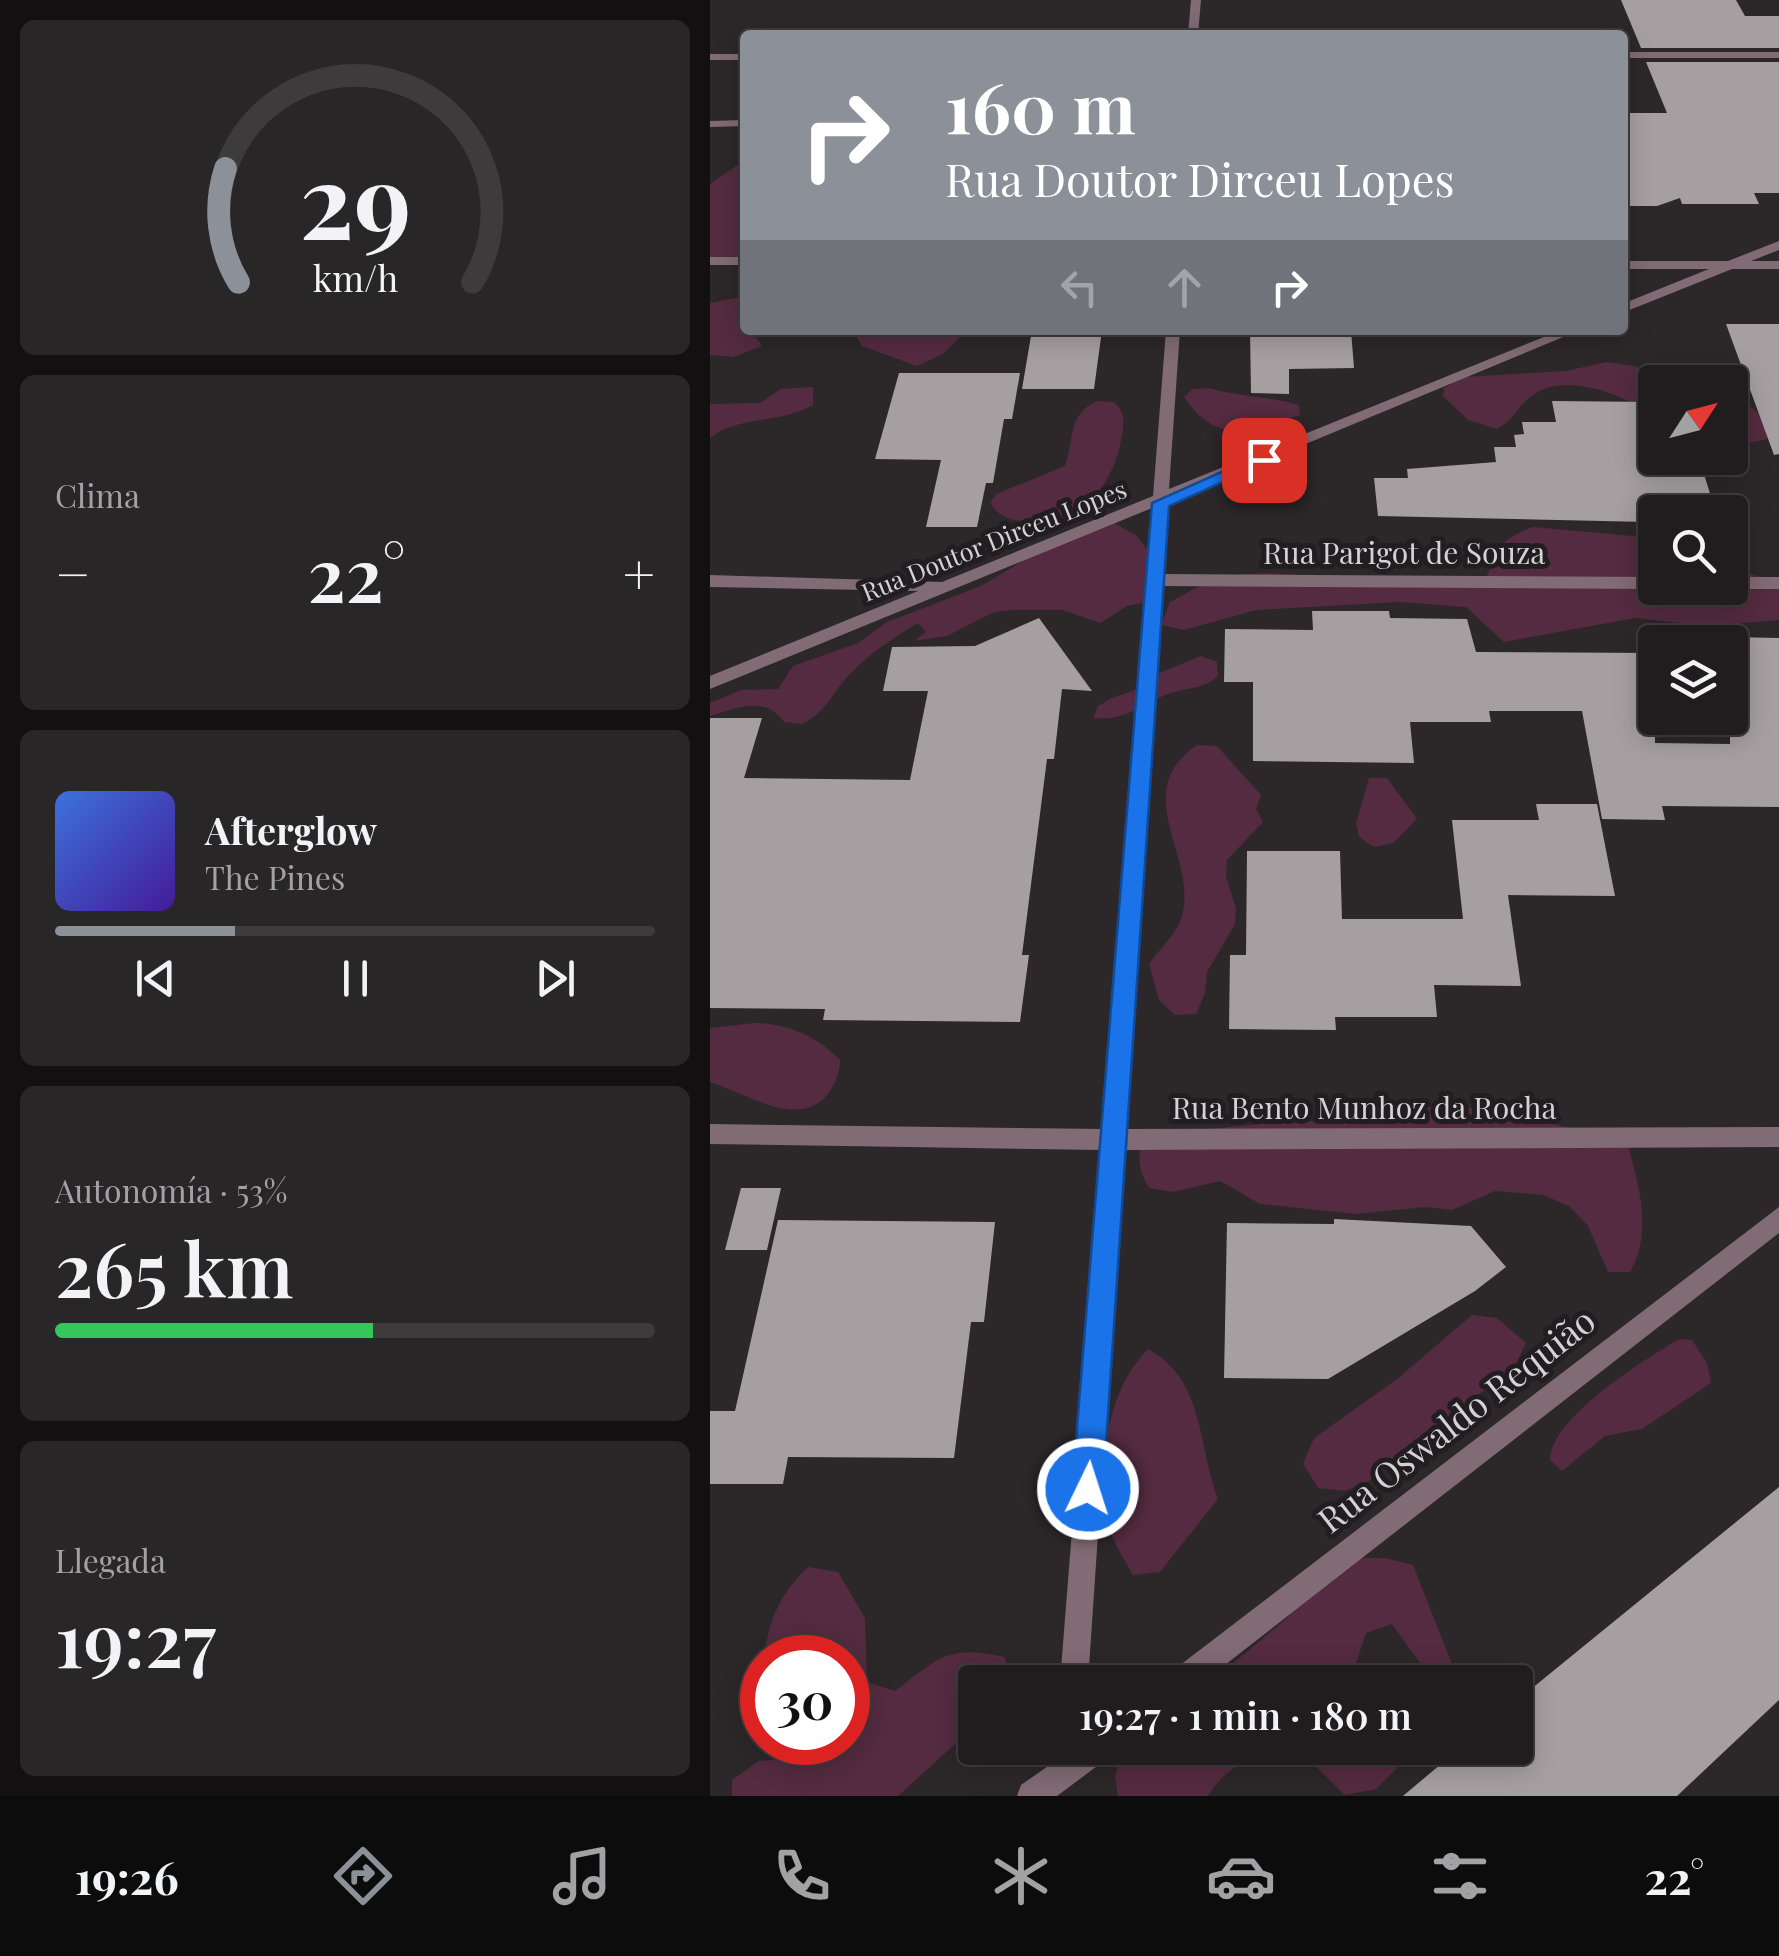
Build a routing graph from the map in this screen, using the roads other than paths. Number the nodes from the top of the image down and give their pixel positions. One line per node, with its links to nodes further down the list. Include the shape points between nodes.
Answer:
1 (1196, 0): 2 (street)
2 (1193, 30)
3 (1628, 55): 4 (street)
4 (1779, 55)
5 (710, 57): 6 (street)
6 (740, 57)
7 (740, 123): 8 (street)
8 (710, 124)
9 (1779, 244): 13 (street)
10 (710, 261): 11 (street)
11 (740, 261)
12 (1628, 264): 13 (street)
13 (1728, 265): 14 (street); 15 (street)
14 (1779, 265)
15 (1628, 307)
16 (1173, 335): 18 (street)
17 (1561, 335): 18 (street, Rua Doutor Dirceu Lopes)
18 (1160, 503): 19 (street); 24 (street, Rua Doutor Dirceu Lopes)
19 (1153, 580): 21 (street, Rua Parigot de Souza); 28 (street)
20 (710, 582): 24 (street)
21 (1638, 583)
22 (1748, 583): 23 (street)
23 (1779, 583)
24 (947, 586): 25 (street, Rua Doutor Dirceu Lopes)
25 (710, 683)
26 (710, 1134): 28 (street, Rua Bento Munhoz da Rocha)
27 (1779, 1137): 28 (street, Rua Bento Munhoz da Rocha)
28 (1112, 1140): 30 (street)
29 (1779, 1218): 31 (street, Rua Oswaldo Requião)
30 (1075, 1665)
31 (1204, 1665)
32 (1063, 1765): 33 (street)
33 (1032, 1796)

